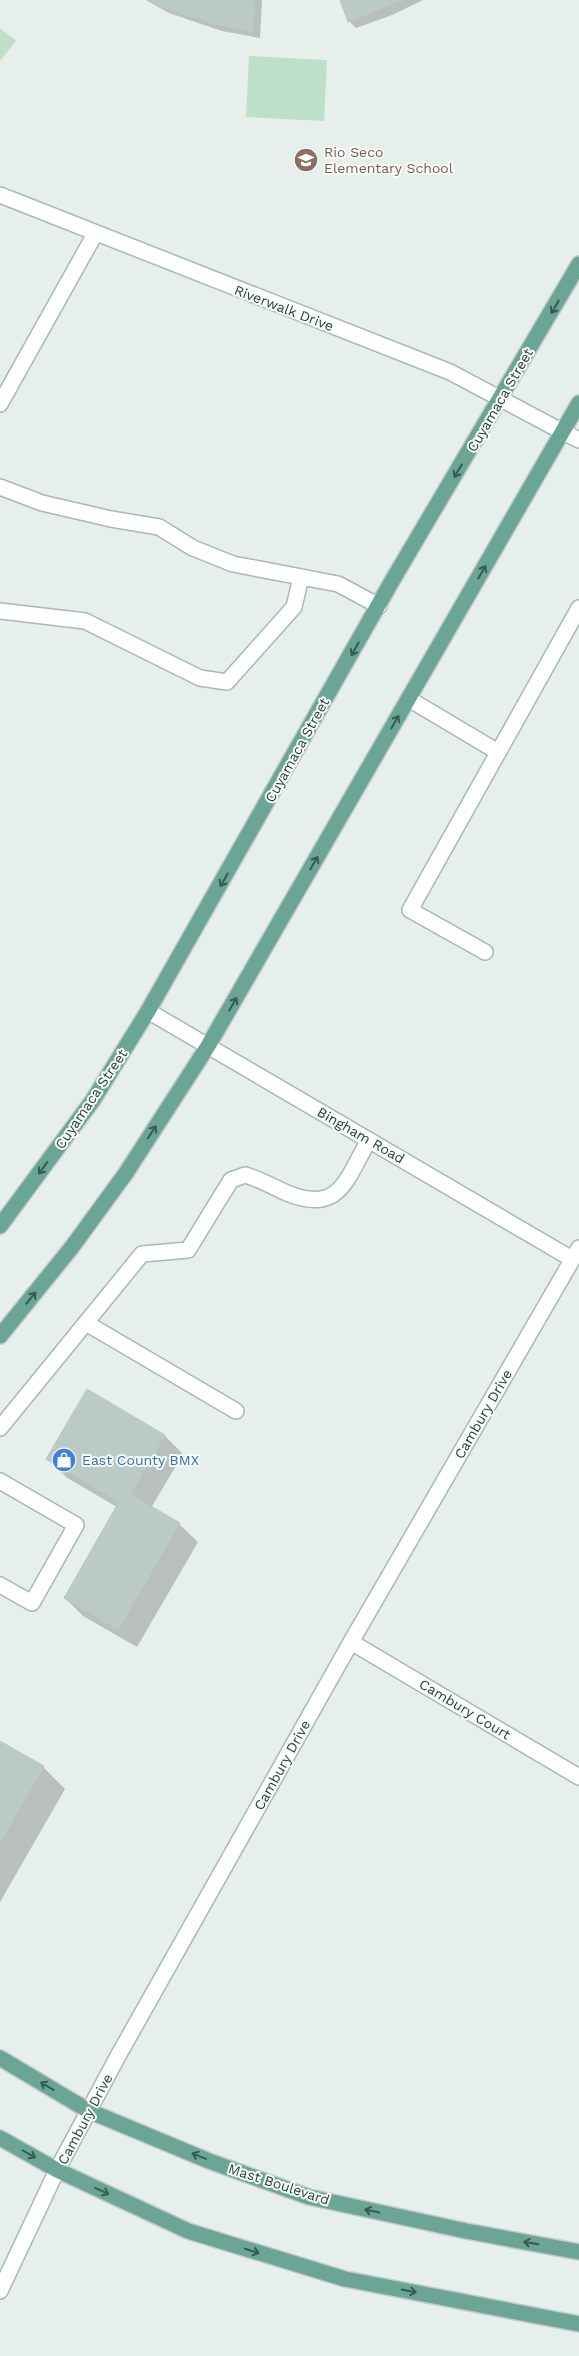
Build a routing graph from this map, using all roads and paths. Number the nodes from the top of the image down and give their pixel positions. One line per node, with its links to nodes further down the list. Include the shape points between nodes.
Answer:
1 (0, 195): 2 (street, Riverwalk Drive)
2 (95, 234): 4 (street, Riverwalk Drive, via 450,372); 6 (street)
3 (579, 264): 4 (main road, Cuyamaca Street, one-way to 4)
4 (501, 399): 7 (street, Riverwalk Drive); 11 (main road, Cuyamaca Street, one-way to 11)
5 (579, 403): 7 (main road)
6 (0, 404)
7 (563, 432): 8 (street, Riverwalk Drive); 14 (main road, one-way to 7)
8 (579, 440)
9 (0, 487): 10 (street, via 42,503 159,527 193,548 233,564)
10 (301, 577): 11 (street, via 338,584); 13 (street, via 294,606 227,682 200,678 85,621)
11 (378, 606): 17 (main road, Cuyamaca Street, one-way to 17)
12 (579, 608): 15 (street)
13 (0, 611)
14 (409, 699): 15 (street); 18 (main road, one-way to 14)
15 (498, 752): 16 (street, via 410,910)
16 (485, 952)
17 (148, 1011): 18 (street, Bingham Road); 20 (main road, Cuyamaca Street, one-way to 20, via 93,1100)
18 (208, 1046): 19 (street, Bingham Road); 23 (main road, one-way to 18, via 72,1247 126,1173)
19 (369, 1140): 21 (street, Bingham Road); 22 (street, via 339,1191 327,1199 318,1201 299,1197 245,1175 231,1180 188,1250 142,1254)
20 (0, 1226)
21 (576, 1253): 28 (street, Cambury Drive)
22 (86, 1322): 24 (street); 25 (street)
23 (0, 1336)
24 (236, 1411)
25 (0, 1428)
26 (0, 1481): 27 (street, via 76,1525 32,1604)
27 (0, 1585)
28 (351, 1642): 29 (street, Cambury Court); 31 (street, Cambury Drive)
29 (579, 1777)
30 (0, 2058): 31 (main road, Mast Boulevard, one-way to 30)
31 (89, 2111): 33 (street, Cambury Drive); 34 (main road, Mast Boulevard, one-way to 31, via 309,2197 209,2161)
32 (0, 2138): 33 (main road, one-way to 33)
33 (57, 2170): 35 (street, Cambury Drive); 36 (main road, one-way to 36, via 188,2232 345,2279)
34 (579, 2252)
35 (0, 2291)
36 (579, 2324)

